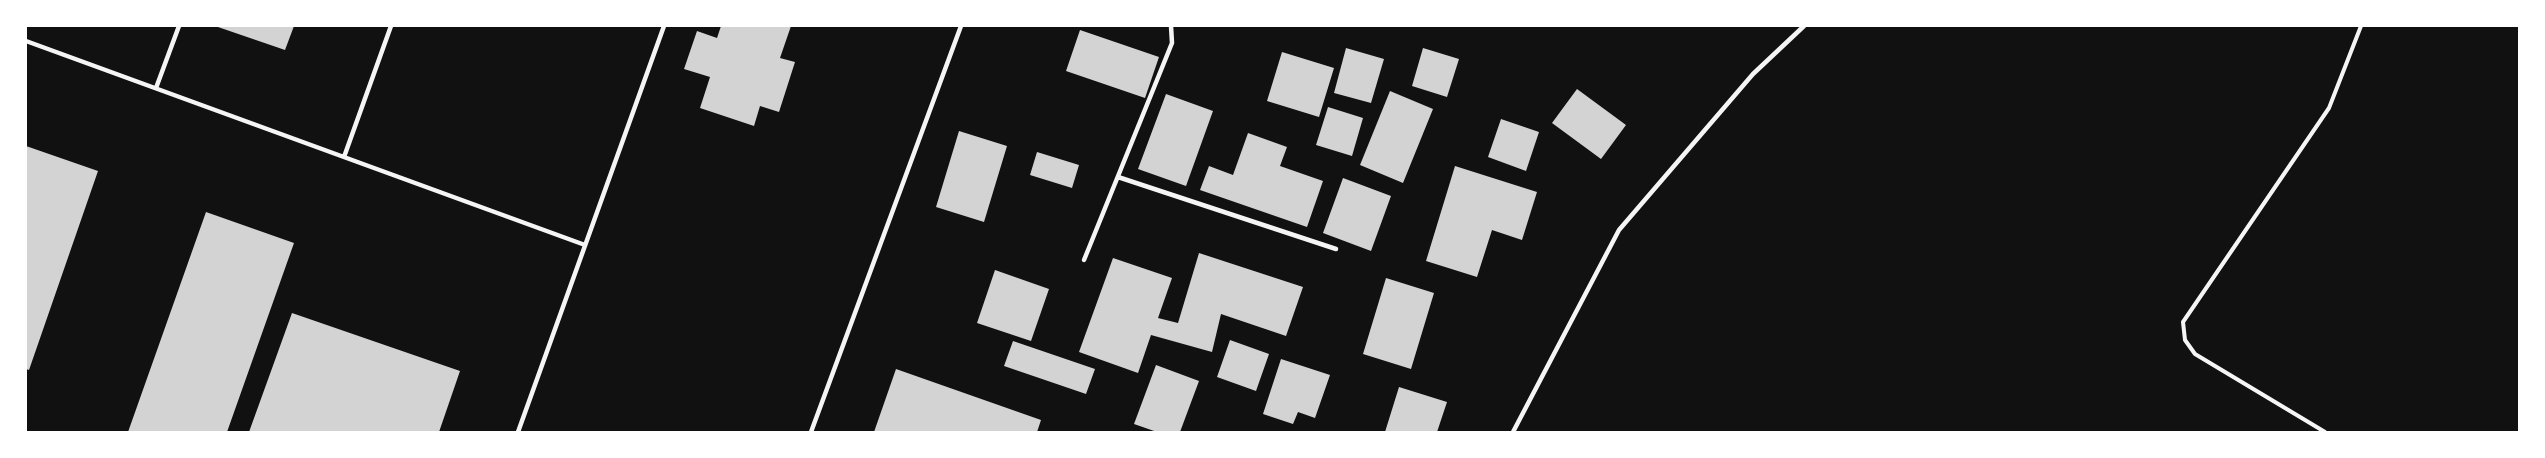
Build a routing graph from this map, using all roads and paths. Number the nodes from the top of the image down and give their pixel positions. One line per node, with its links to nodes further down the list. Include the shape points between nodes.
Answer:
1 (179, 26): 9 (lane)
2 (391, 26): 10 (lane)
3 (664, 26): 12 (lane)
4 (961, 26): 16 (lane)
5 (1171, 26): 11 (lane, via 1172,43)
6 (1804, 26): 17 (lane, via 1753,74 1619,230)
7 (2361, 26): 18 (path, via 2329,108 2183,322 2185,340 2195,354)
8 (26, 41): 9 (lane)
9 (156, 88): 10 (lane)
10 (344, 157): 12 (lane)
11 (1118, 177): 13 (lane); 14 (lane)
12 (585, 245): 15 (lane)
13 (1336, 249)
14 (1084, 260)
15 (518, 432)
16 (811, 432)
17 (1513, 432)
18 (2325, 432)

